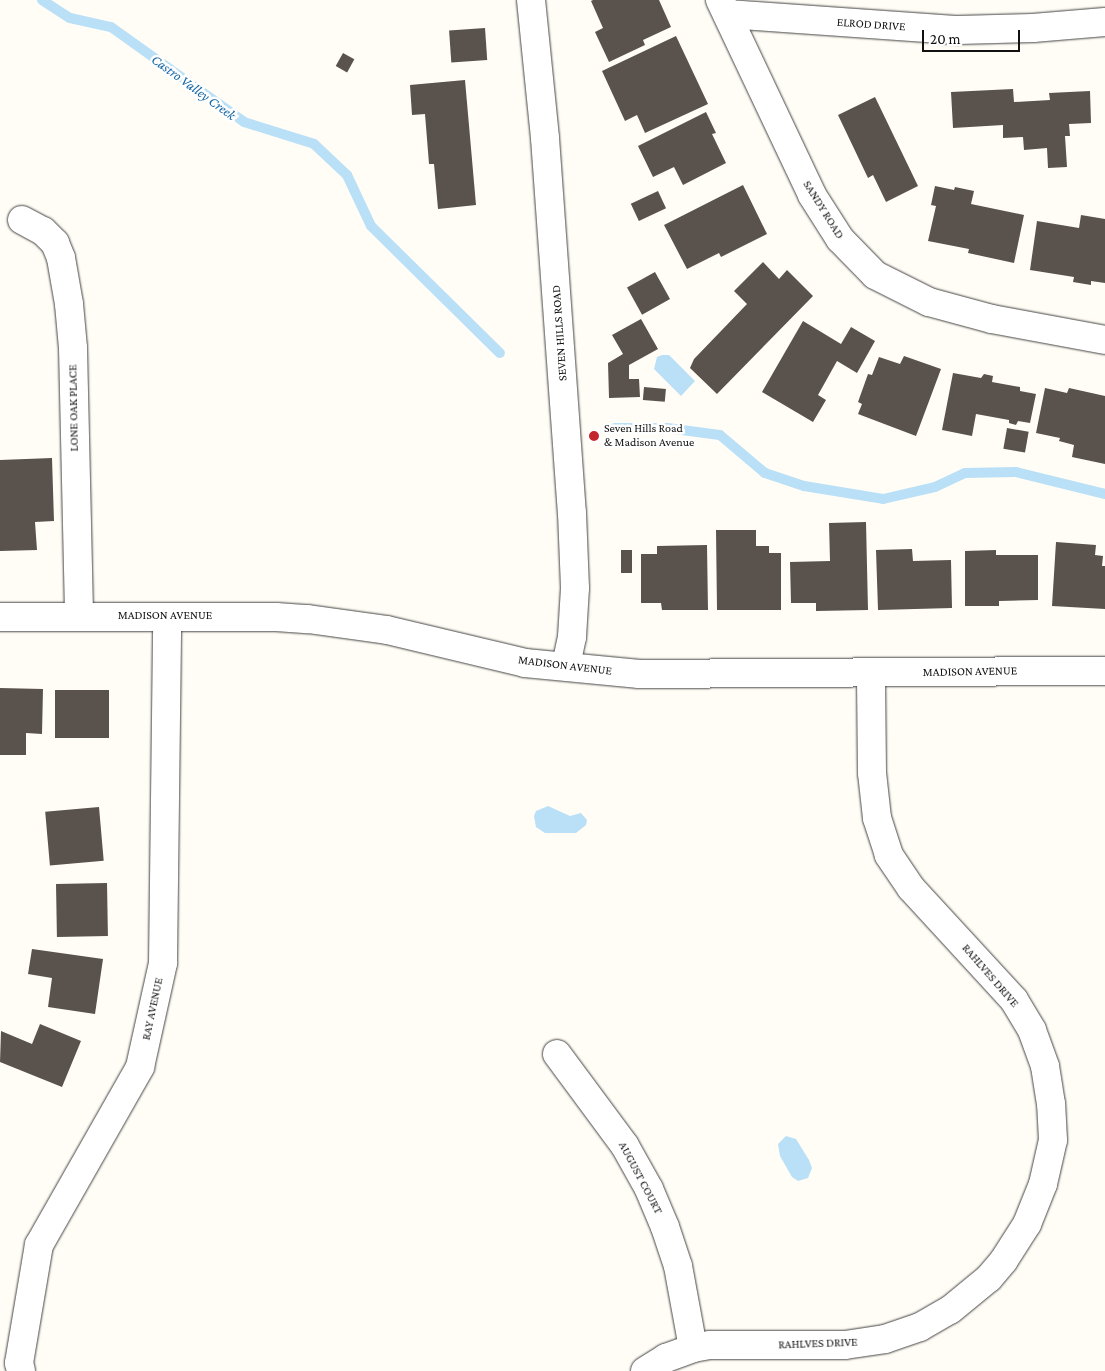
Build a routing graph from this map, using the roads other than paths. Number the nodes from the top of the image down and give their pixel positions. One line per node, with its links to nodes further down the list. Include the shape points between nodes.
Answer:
1 (531, 0): 9 (street, SEVEN HILLS ROAD, via 545,138 572,513 575,588 572,636)
2 (723, 7): 3 (street, ELROD DRIVE, via 958,30); 5 (street, SANDY ROAD, via 812,195 840,239 875,275 929,302 992,319)
3 (1105, 22)
4 (22, 220): 7 (street, LONE OAK PLACE, via 43,231 55,243 69,304 73,348)
5 (1105, 340)
6 (0, 616): 7 (street, MADISON AVENUE)
7 (78, 616): 8 (street, MADISON AVENUE)
8 (167, 617): 9 (street, MADISON AVENUE, via 276,616 345,622 432,639 525,663); 14 (street, RAY AVENUE, via 163,963 140,1067 39,1245 19,1363)
9 (566, 666): 11 (street, MADISON AVENUE, via 639,674)
10 (1105, 670): 11 (street, MADISON AVENUE)
11 (871, 673): 13 (street, RAHLVES DRIVE, via 872,774 877,818 889,855 911,888 1014,1000 1032,1030 1045,1066 1051,1104 1052,1140 1043,1184 1027,1224 989,1278 950,1310 920,1327 884,1339 845,1345 727,1344)
12 (557, 1054): 13 (street, AUGUST COURT, via 625,1146 649,1189 678,1266)
13 (692, 1348): 15 (street, RAHLVES DRIVE, via 666,1358)
14 (21, 1371)
15 (646, 1371)

